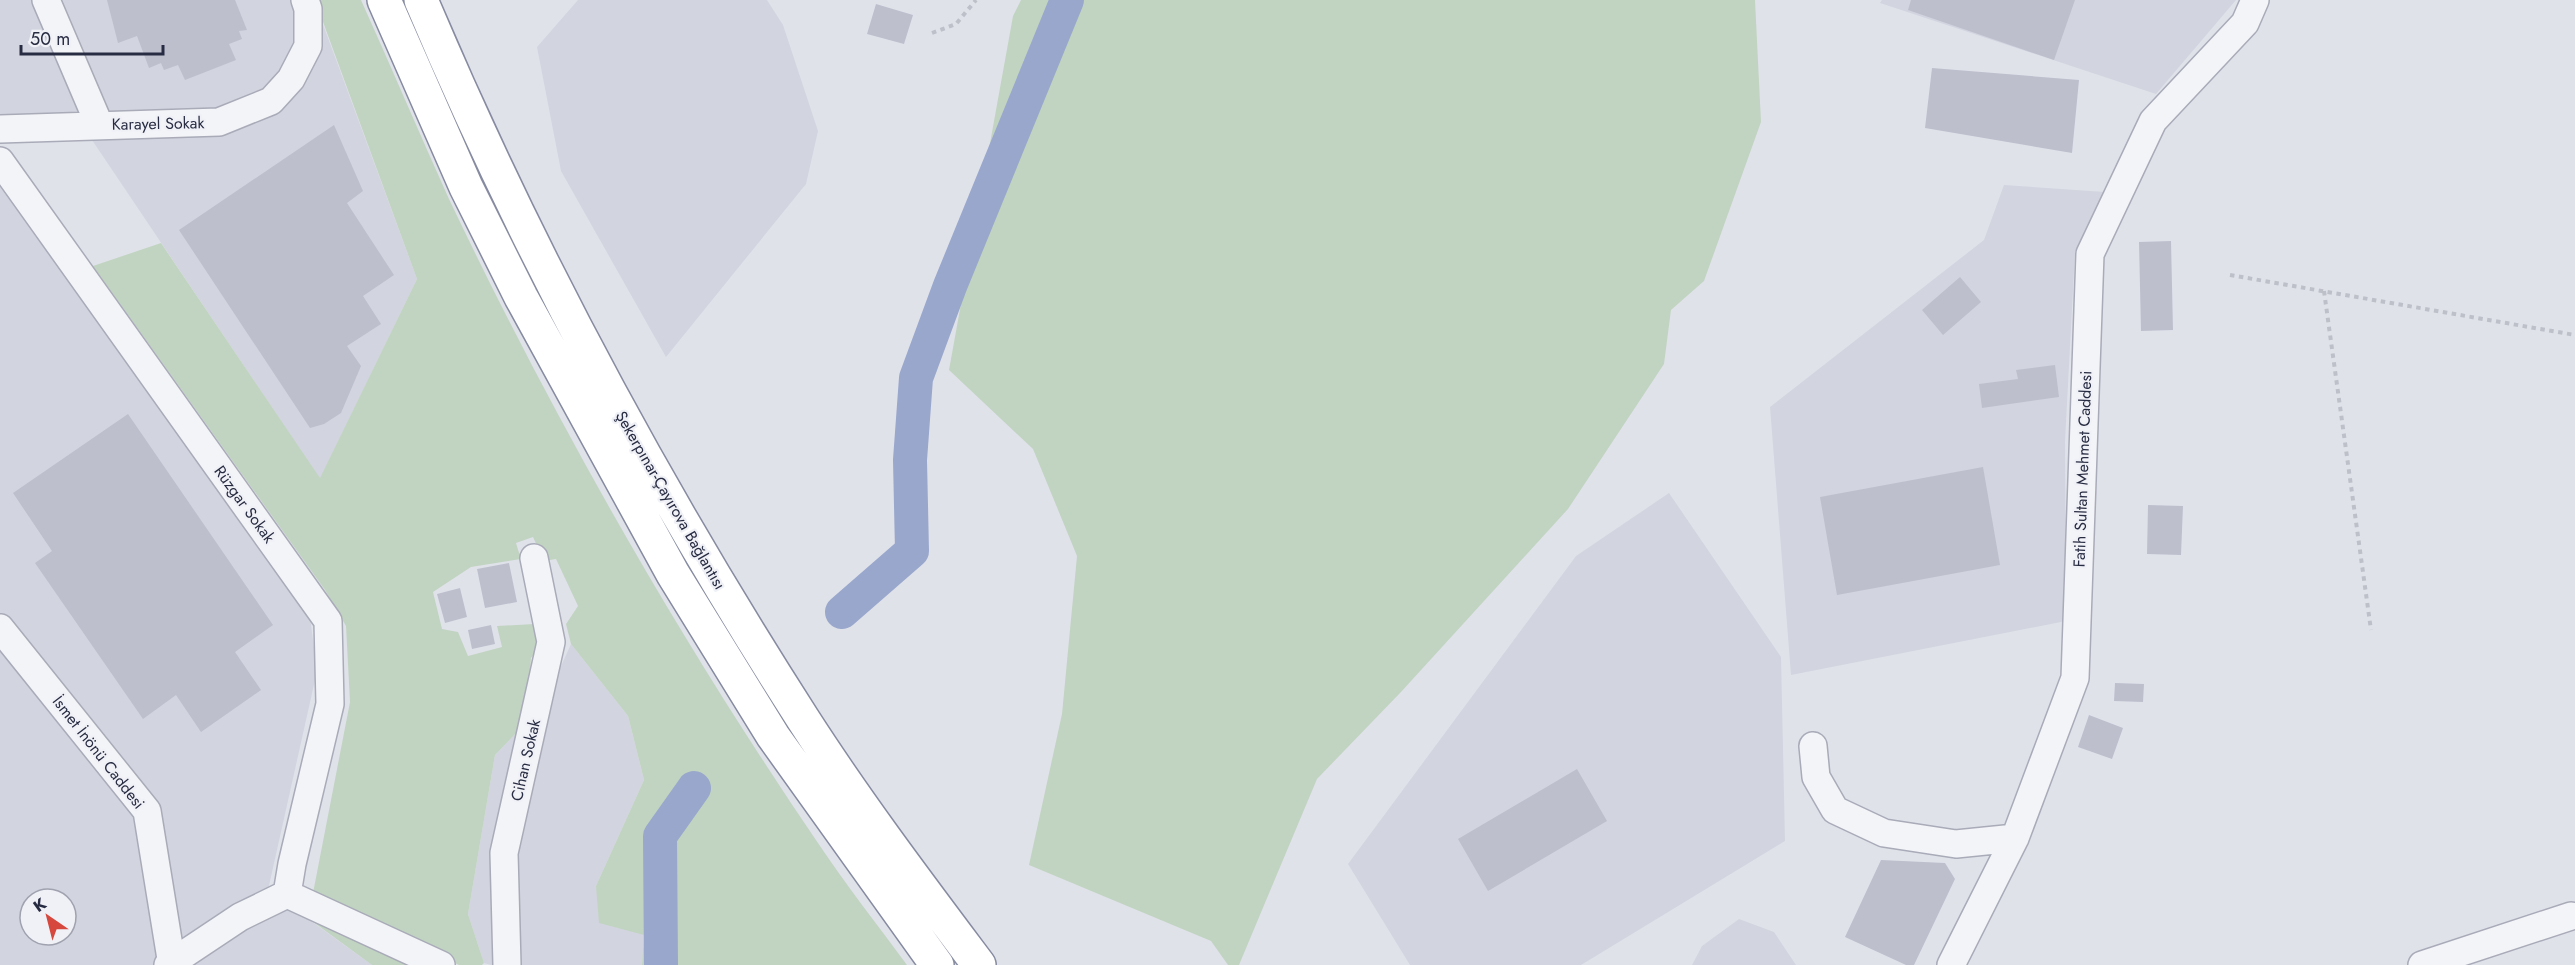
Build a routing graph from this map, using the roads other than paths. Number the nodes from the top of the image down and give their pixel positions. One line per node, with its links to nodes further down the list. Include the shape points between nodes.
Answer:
1 (46, 0): 6 (street)
2 (305, 0): 6 (street, Karayel Sokak, via 308,46 291,79 271,101 219,122)
3 (384, 0): 18 (highway, Şekerpınar-Çayırova Bağlantısı, via 516,287 673,574 773,736)
4 (421, 0): 19 (highway, Şekerpınar-Çayırova Bağlantısı, via 550,282 706,561 803,720)
5 (2255, 0): 12 (street, Fatih Sultan Mehmet Caddesi, via 2245,23 2153,121 2090,254 2075,678)
6 (99, 124): 7 (street, Karayel Sokak)
7 (0, 129)
8 (0, 162): 13 (street, Rüzgar Sokak, via 328,621 330,704)
9 (534, 558): 17 (street, Cihan Sokak, via 551,642 504,853)
10 (0, 628): 15 (street, İsmet İnönü Caddesi, via 147,811)
11 (1813, 746): 12 (street, via 1816,777 1835,810 1884,834 1956,844)
12 (2015, 838): 20 (street, Fatih Sultan Mehmet Caddesi)
13 (287, 894): 15 (street, via 240,917); 16 (street)
14 (2571, 916): 21 (street)
15 (171, 965)
16 (441, 965)
17 (507, 965)
18 (937, 965)
19 (980, 965)
20 (1951, 965)
21 (2421, 965)

